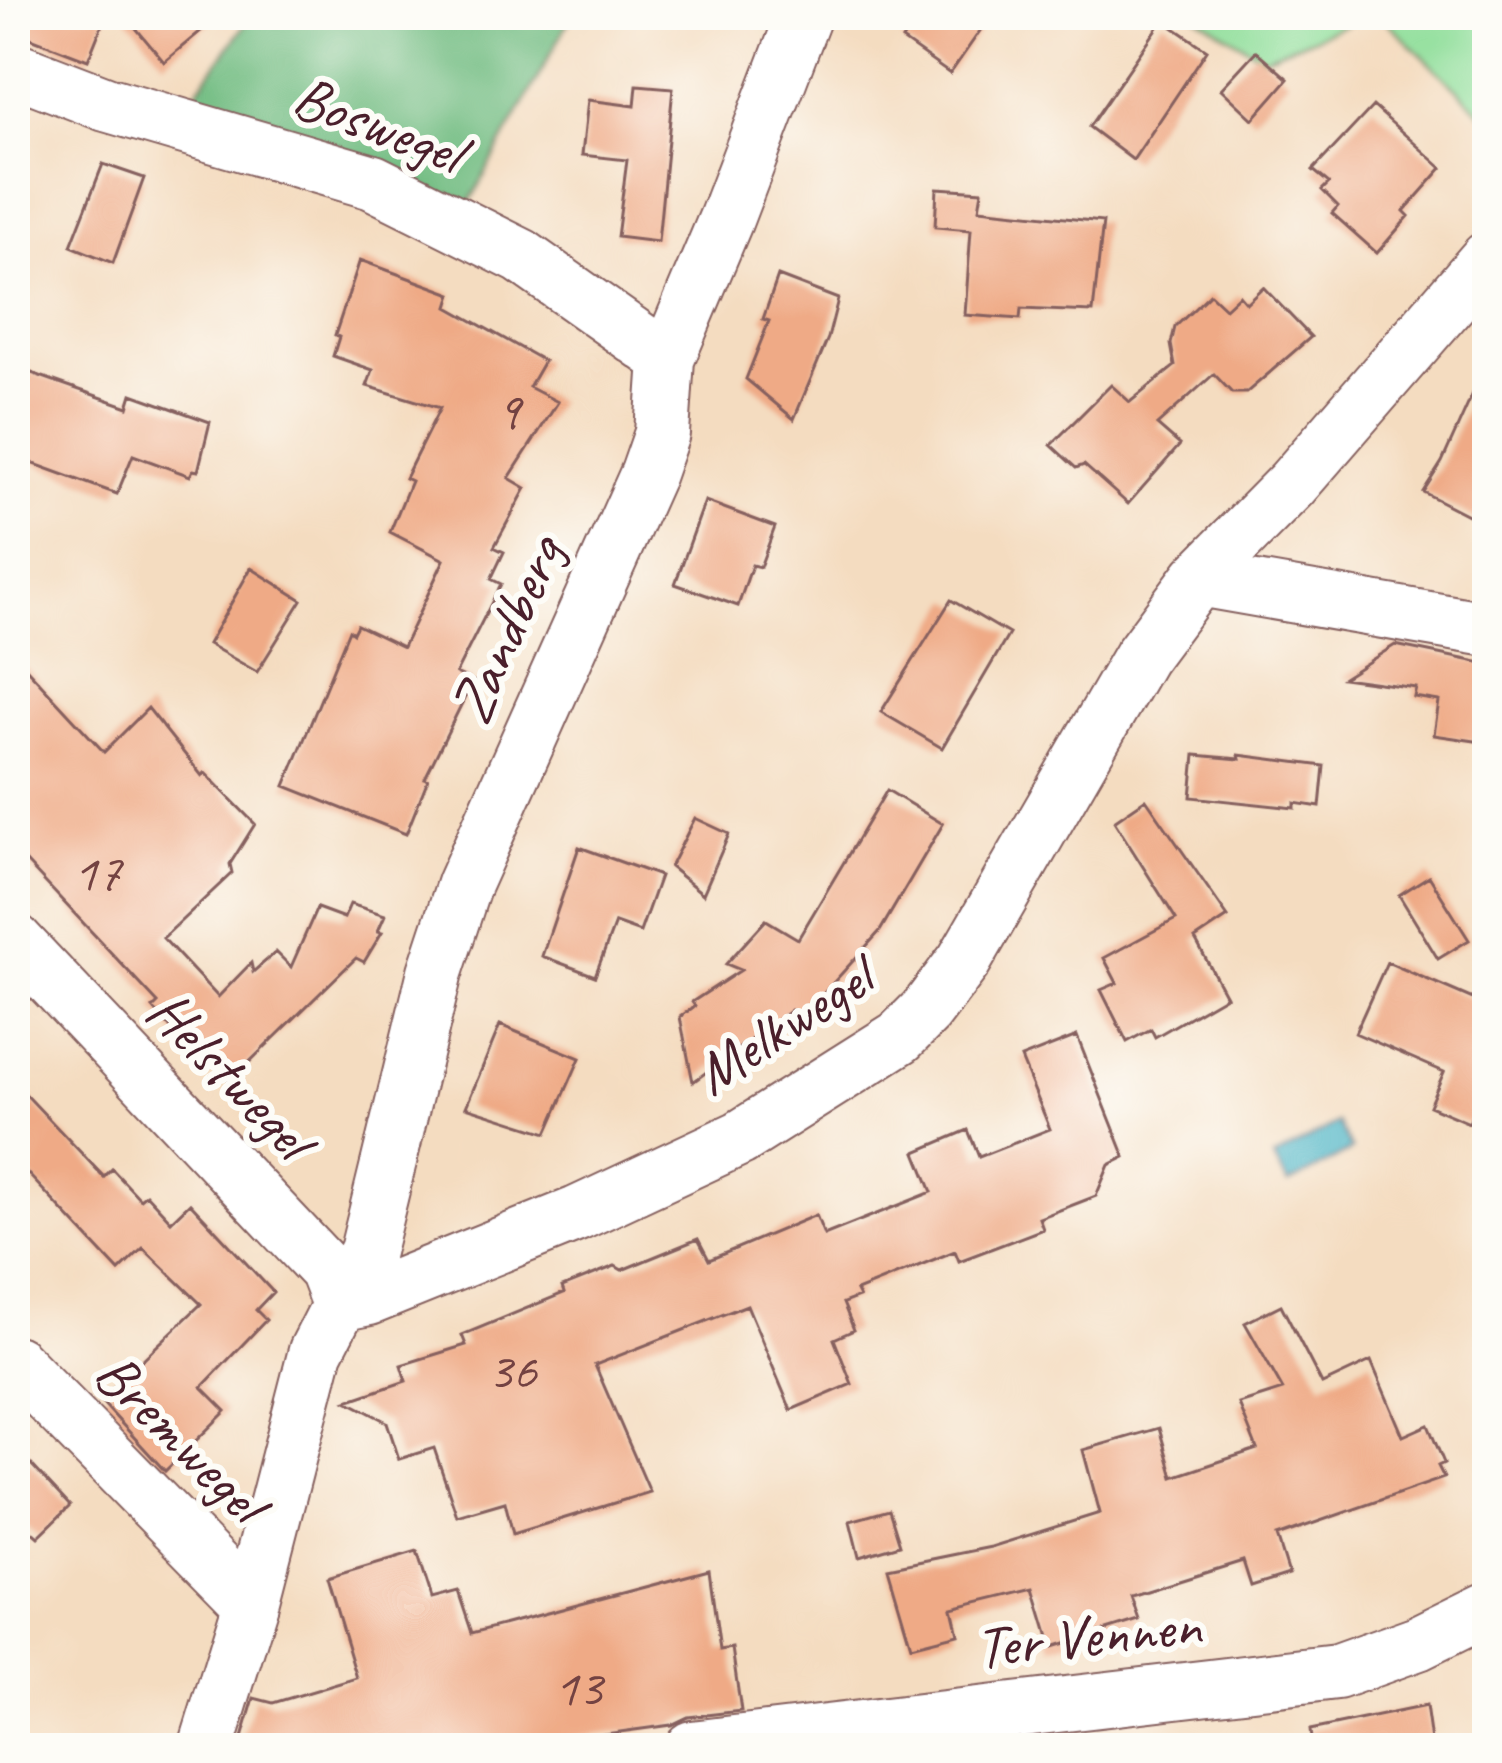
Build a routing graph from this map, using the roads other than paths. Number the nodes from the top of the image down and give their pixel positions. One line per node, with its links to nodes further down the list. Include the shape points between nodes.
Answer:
1 (804, 15): 4 (street, Zandberg)
2 (15, 69): 4 (street, Boswegel, via 106,104 374,182 521,256)
3 (1487, 259): 5 (street, Melkwegel, via 1292,484)
4 (667, 358): 8 (street, Zandberg, via 662,433 464,884 367,1250)
5 (1198, 579): 6 (street); 8 (street, Melkwegel, via 1140,658 964,961 900,1037 699,1158 577,1214)
6 (1487, 629)
7 (15, 941): 8 (street, Helstwegel, via 326,1270)
8 (339, 1304): 10 (street, via 316,1351)
9 (15, 1363): 10 (street, Bremwegel)
10 (251, 1603): 12 (street)
11 (1487, 1609): 13 (street, Ter Vennen, via 1337,1672)
12 (193, 1741)
13 (692, 1748)

